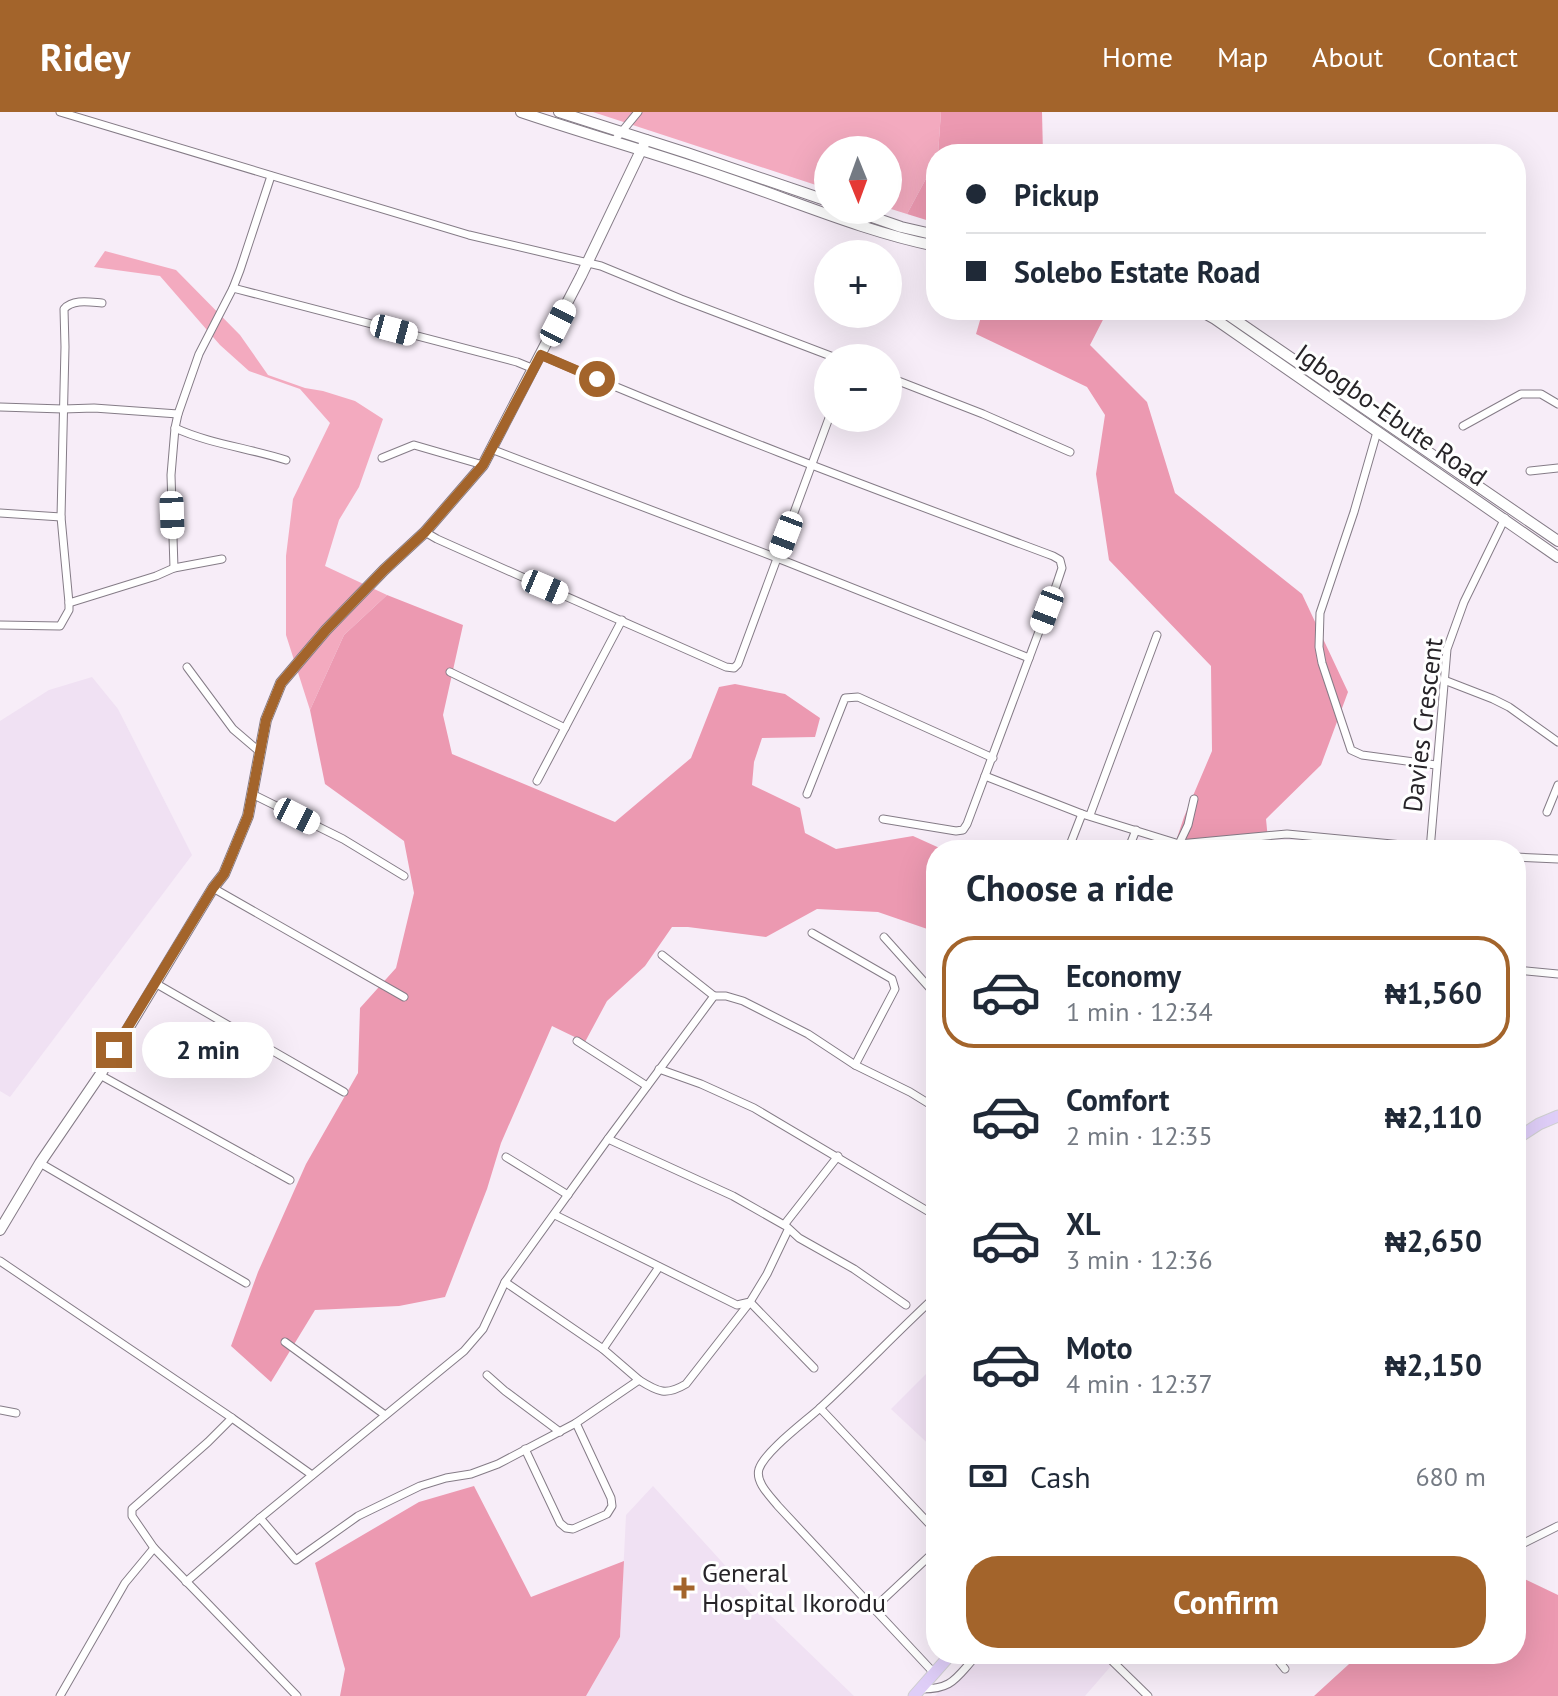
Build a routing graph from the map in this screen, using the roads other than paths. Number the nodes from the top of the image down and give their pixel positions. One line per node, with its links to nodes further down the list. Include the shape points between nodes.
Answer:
1 (60, 112): 7 (street)
2 (521, 112): 5 (main road)
3 (559, 112): 5 (main road)
4 (638, 112): 5 (street)
5 (617, 136): 6 (main road)
6 (644, 145): 8 (main road); 11 (main road); 12 (main road)
7 (271, 176): 12 (street, via 469,235); 13 (street)
8 (814, 197)
9 (892, 224): 10 (main road)
10 (926, 233)
11 (926, 244)
12 (588, 263): 17 (street); 18 (main road)
13 (233, 288): 19 (street); 24 (street, via 199,354)
14 (102, 303): 23 (street, via 75,302 64,309)
15 (1216, 320): 28 (main road, Igbogbo-Ebute Road)
16 (1236, 320): 37 (main road, Igbogbo-Ebute Road)
17 (814, 350)
18 (541, 355): 19 (main road); 33 (street)
19 (534, 369): 29 (main road)
20 (902, 382): 30 (street)
21 (1558, 404): 25 (street, via 1541,394 1521,394)
22 (0, 407): 23 (street)
23 (63, 409): 24 (street); 39 (street)
24 (178, 414): 26 (street)
25 (1463, 426)
26 (175, 428): 32 (street); 46 (street)
27 (824, 432): 33 (street)
28 (1377, 432): 40 (main road, Igbogbo-Ebute Road); 59 (street, via 1320,613 1319,647 1351,750)
29 (491, 449): 34 (main road); 44 (street)
30 (1070, 452)
31 (382, 458): 34 (street, via 414,445)
32 (286, 460)
33 (813, 464): 44 (street); 51 (street, via 1060,560 1062,568)
34 (483, 465): 41 (main road)
35 (1558, 468): 36 (street)
36 (1530, 471)
37 (1511, 509): 40 (street, Davies Crescent); 42 (main road, Igbogbo-Ebute Road)
38 (0, 513): 39 (street)
39 (61, 517): 47 (street)
40 (1504, 519): 43 (main road, Igbogbo-Ebute Road); 54 (street, Davies Crescent, via 1464,602 1447,649)
41 (425, 532): 48 (street); 57 (main road, via 326,630 281,683)
42 (1558, 541)
43 (1558, 557)
44 (777, 558): 48 (street, via 734,668); 51 (street)
45 (222, 559): 46 (street)
46 (174, 568): 47 (street)
47 (69, 603): 49 (street, via 60,626)
48 (622, 620): 55 (street)
49 (0, 625)
50 (1157, 635): 67 (street)
51 (1029, 658): 58 (street)
52 (187, 667): 57 (street, via 233,729)
53 (450, 672): 55 (street)
54 (1444, 680): 56 (street, via 1501,703); 59 (street, Davies Crescent)
55 (565, 728): 61 (street)
56 (1558, 742)
57 (260, 752): 63 (main road)
58 (993, 758): 60 (street); 64 (street, via 858,697 845,698)
59 (1436, 765): 76 (street, Davies Crescent)
60 (985, 776): 67 (street); 68 (street, via 963,830)
61 (537, 781)
62 (1558, 785): 66 (street)
63 (252, 794): 79 (street); 80 (main road, via 224,874)
64 (807, 794)
65 (1194, 799): 73 (street)
66 (1547, 812)
67 (1086, 815): 69 (street); 70 (street)
68 (883, 819)
69 (1136, 830): 71 (street); 72 (street)
70 (1073, 840)
71 (1132, 840)
72 (1167, 840)
73 (1181, 840)
74 (1222, 840): 75 (street, via 1287,834)
75 (1344, 840)
76 (1431, 840)
77 (1526, 857): 78 (street)
78 (1558, 859)
79 (404, 876)
80 (213, 888): 86 (main road); 89 (street)
81 (812, 933): 91 (street, via 895,983)
82 (884, 937): 87 (street)
83 (662, 955): 88 (street)
84 (1526, 971): 85 (street)
85 (1558, 974)
86 (155, 983): 93 (main road); 95 (street)
87 (926, 984)
88 (714, 996): 91 (street, via 743,1001); 92 (street)
89 (404, 997)
90 (577, 1041): 94 (street)
91 (855, 1065): 96 (street)
92 (659, 1069): 94 (street); 100 (street, via 754,1108)
93 (100, 1075): 102 (main road); 103 (street)
94 (647, 1086): 99 (street)
95 (344, 1092)
96 (926, 1102)
97 (1558, 1116): 98 (main road)
98 (1526, 1132)
99 (608, 1139): 104 (street); 107 (street, via 733,1196)
100 (838, 1156): 105 (street); 107 (street)
101 (506, 1157): 104 (street)
102 (40, 1163): 108 (main road); 112 (street)
103 (290, 1180)
104 (568, 1195): 106 (street)
105 (926, 1210)
106 (555, 1215): 110 (street); 111 (street)
107 (786, 1227): 113 (street); 114 (street)
108 (0, 1230)
109 (0, 1261): 125 (street)
110 (659, 1267): 113 (street, via 737,1305); 117 (street)
111 (505, 1282): 117 (street); 124 (street, via 483,1329 464,1351)
112 (246, 1283)
113 (750, 1302): 118 (street); 120 (street, via 686,1384 656,1391)
114 (906, 1305)
115 (926, 1306): 121 (street)
116 (285, 1342): 124 (street)
117 (603, 1349): 120 (street)
118 (814, 1368)
119 (487, 1375): 127 (street)
120 (639, 1380): 126 (street)
121 (820, 1408): 131 (street); 137 (street, via 763,1461 760,1481)
122 (0, 1410): 123 (street)
123 (16, 1413)
124 (385, 1415): 129 (street)
125 (232, 1418): 129 (street); 134 (street, via 132,1509)
126 (576, 1423): 127 (street); 128 (street, via 611,1498 607,1514 566,1528)
127 (560, 1432): 128 (street)
128 (525, 1449): 130 (street, via 498,1464 388,1500 296,1560)
129 (312, 1475): 130 (street)
130 (260, 1518): 136 (street)
131 (926, 1520)
132 (1558, 1526): 133 (street)
133 (1526, 1542)
134 (154, 1548): 136 (street); 146 (street, via 125,1583)
135 (926, 1559): 137 (street)
136 (186, 1582): 147 (street)
137 (873, 1609): 143 (street)
138 (942, 1664): 143 (main road)
139 (969, 1664): 144 (street, via 951,1684)
140 (1115, 1664): 145 (street)
141 (1281, 1664): 142 (street)
142 (1285, 1669)
143 (934, 1673): 144 (main road)
144 (916, 1692)
145 (1146, 1695)
146 (60, 1696)
147 (297, 1696)

